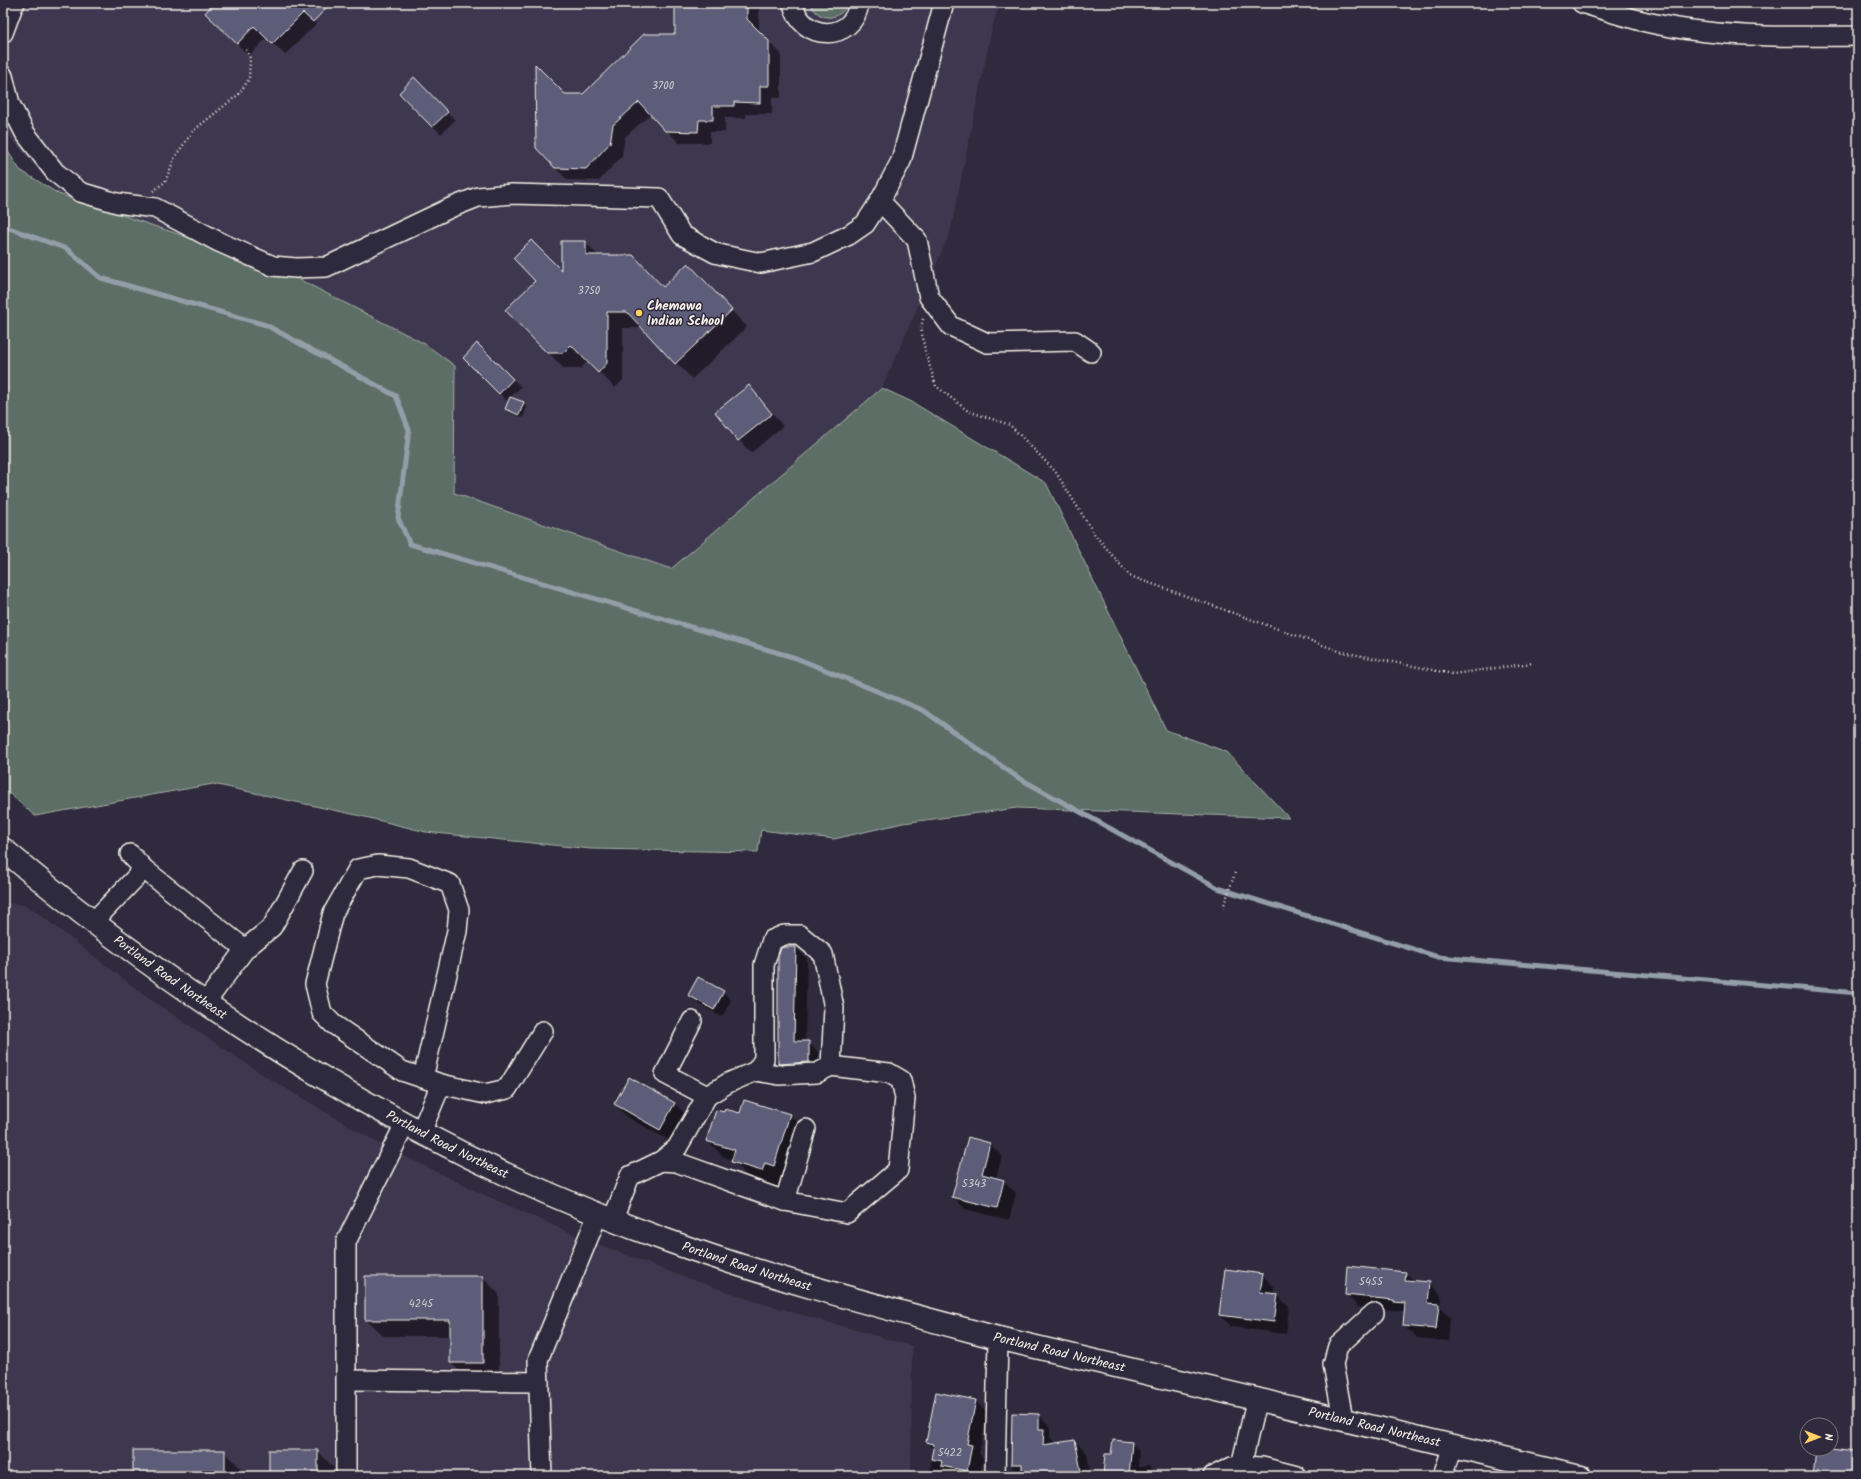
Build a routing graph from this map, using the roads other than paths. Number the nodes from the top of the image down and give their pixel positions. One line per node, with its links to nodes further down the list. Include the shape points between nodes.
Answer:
1 (15, 3): 6 (street)
2 (793, 3): 3 (street, via 797,15 804,24 824,33 835,32 845,27 853,20)
3 (859, 3)
4 (944, 3): 9 (street, via 901,161)
5 (1582, 3): 7 (street, via 1638,20 1729,34)
6 (3, 33)
7 (1858, 36)
8 (3, 76): 9 (street, via 10,104 25,133 55,172 80,192 117,203 155,208 224,245 274,266 326,267 478,197 512,194 659,198 682,235 715,253 761,263 813,252 849,235 865,224)
9 (880, 201): 10 (street, via 918,240 929,297 951,326 987,344 1075,341)
10 (1090, 352)
11 (4, 852): 15 (main road, Portland Road Northeast)
12 (130, 854): 13 (street)
13 (144, 869): 15 (street); 16 (street)
14 (303, 871): 16 (street, via 272,927)
15 (94, 921): 17 (main road, Portland Road Northeast)
16 (245, 949): 17 (street)
17 (206, 1002): 25 (main road, Portland Road Northeast, via 284,1054)
18 (692, 1021): 24 (street, via 665,1074)
19 (542, 1031): 23 (street, via 507,1089 485,1094)
20 (831, 1066): 21 (street, via 817,1073 779,1075); 21 (street, via 834,1008 823,954 800,935 784,935 772,940 764,965 764,1059); 28 (street, via 889,1073 901,1080 904,1098 898,1170 847,1213)
21 (756, 1071): 24 (street, via 728,1083)
22 (423, 1078): 22 (street, via 402,1071 332,1024 322,1013 315,984 332,913 358,869 378,865 409,868 450,884 459,910 457,931); 23 (street)
23 (441, 1084): 25 (street)
24 (707, 1096): 27 (street, via 677,1148)
25 (413, 1128): 29 (main road, Portland Road Northeast, via 508,1175); 32 (street, via 346,1242)
26 (806, 1129): 28 (street)
27 (661, 1162): 28 (street, via 676,1162); 29 (street, via 630,1176)
28 (785, 1201)
29 (605, 1216): 31 (main road, Portland Road Northeast, via 662,1239 756,1270 834,1294); 33 (street, via 538,1360)
30 (1374, 1313): 35 (street, via 1338,1346 1333,1364)
31 (998, 1338): 34 (main road, Portland Road Northeast); 40 (street)
32 (347, 1380): 33 (street); 38 (street)
33 (539, 1382): 39 (street)
34 (1257, 1398): 35 (main road, Portland Road Northeast); 37 (street)
35 (1343, 1419): 36 (main road, Portland Road Northeast)
36 (1453, 1446): 43 (street); 44 (main road, Portland Road Northeast)
37 (1242, 1466): 41 (street); 42 (street, via 1262,1467)
38 (346, 1476)
39 (542, 1476)
40 (995, 1476)
41 (1213, 1476)
42 (1297, 1476)
43 (1443, 1476)
44 (1580, 1476)

